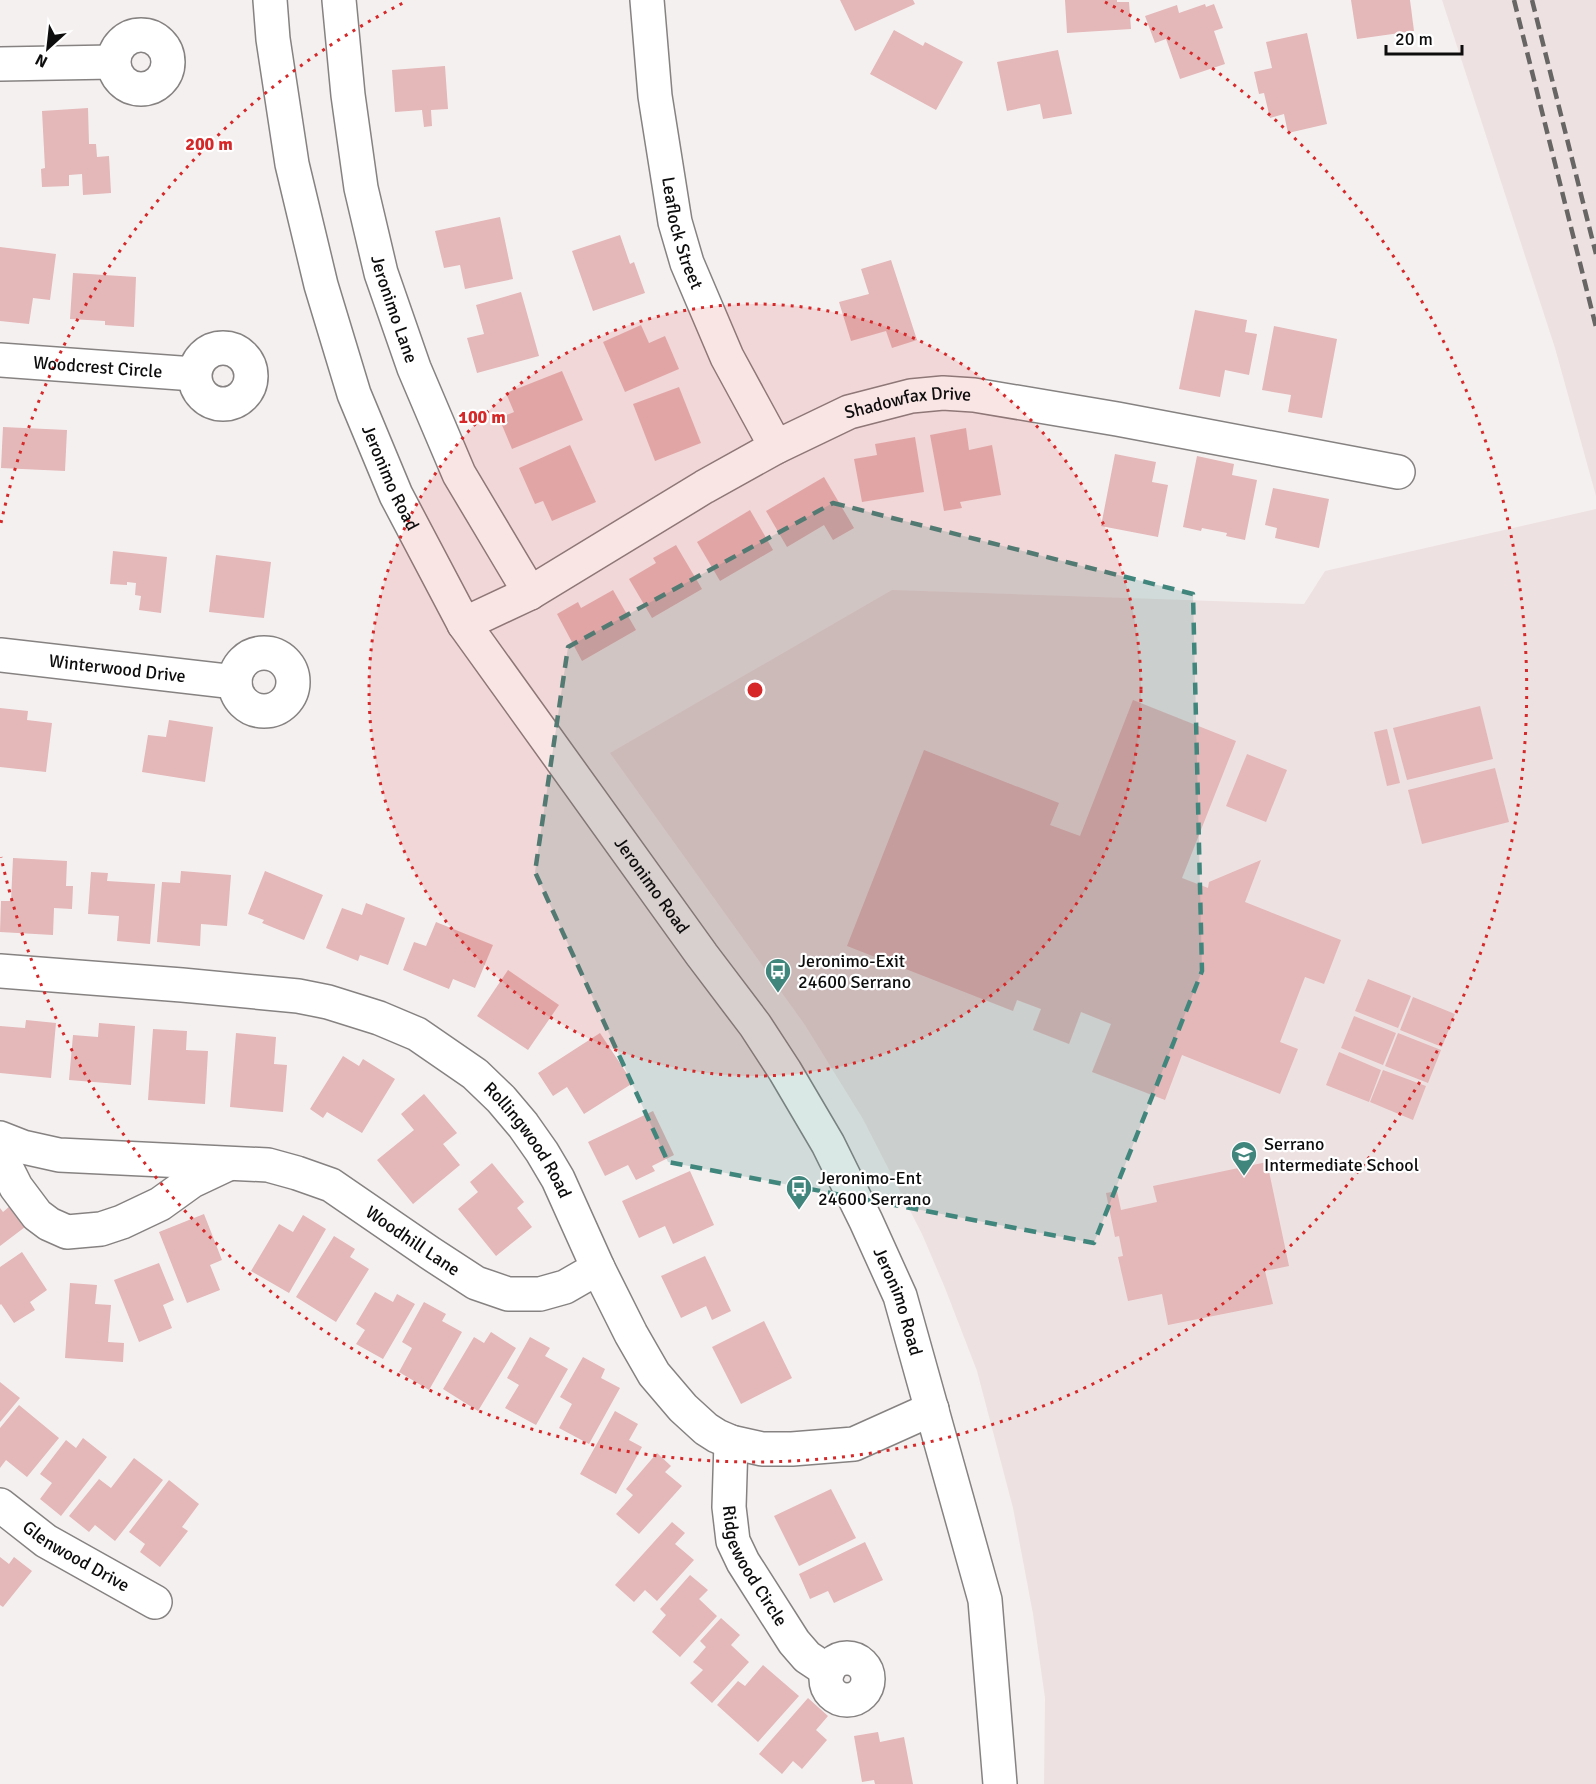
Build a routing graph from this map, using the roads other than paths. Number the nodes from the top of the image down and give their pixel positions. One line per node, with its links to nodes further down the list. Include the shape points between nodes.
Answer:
1 (270, 0): 11 (street, Jeronimo Road, via 292,164 321,285 354,394 396,495)
2 (339, 0): 10 (street, Jeronimo Lane, via 362,188 381,273 414,368 459,474)
3 (647, 0): 8 (street, Leaflock Street, via 655,96 675,222 687,263 728,357)
4 (113, 62): 5 (street)
5 (0, 64)
6 (0, 360): 7 (street, Woodcrest Circle)
7 (194, 374)
8 (776, 447): 9 (street, Shadowfax Drive, via 849,412 911,396 943,393 1106,417); 10 (street, Shadowfax Drive)
9 (1398, 472)
10 (530, 592): 11 (street, Shadowfax Drive)
11 (464, 624): 19 (street, Jeronimo Road, via 785,1071 828,1144 900,1296)
12 (0, 655): 13 (street, Winterwood Drive)
13 (235, 682)
14 (0, 971): 18 (street, Rollingwood Road, via 298,996 379,1018 417,1034 475,1074 523,1125 558,1179)
15 (0, 1138): 17 (street, Woodhill Lane, via 59,1155)
16 (0, 1155): 17 (street, Woodhill Lane, via 16,1187 37,1215 67,1232 101,1229 122,1222)
17 (229, 1164): 18 (street, Woodhill Lane, via 268,1165 331,1185 476,1283 508,1294 540,1294 565,1287)
18 (598, 1268): 20 (street, Rollingwood Road, via 654,1374 691,1415)
19 (932, 1409): 20 (street, Rollingwood Road, via 854,1444 762,1449); 24 (street, Jeronimo Road, via 985,1600)
20 (731, 1442): 23 (street, Ridgewood Circle, via 729,1508 733,1541 795,1642 807,1657)
21 (0, 1505): 22 (street, Glenwood Drive, via 45,1541)
22 (155, 1602)
23 (828, 1671)
24 (1000, 1784)

